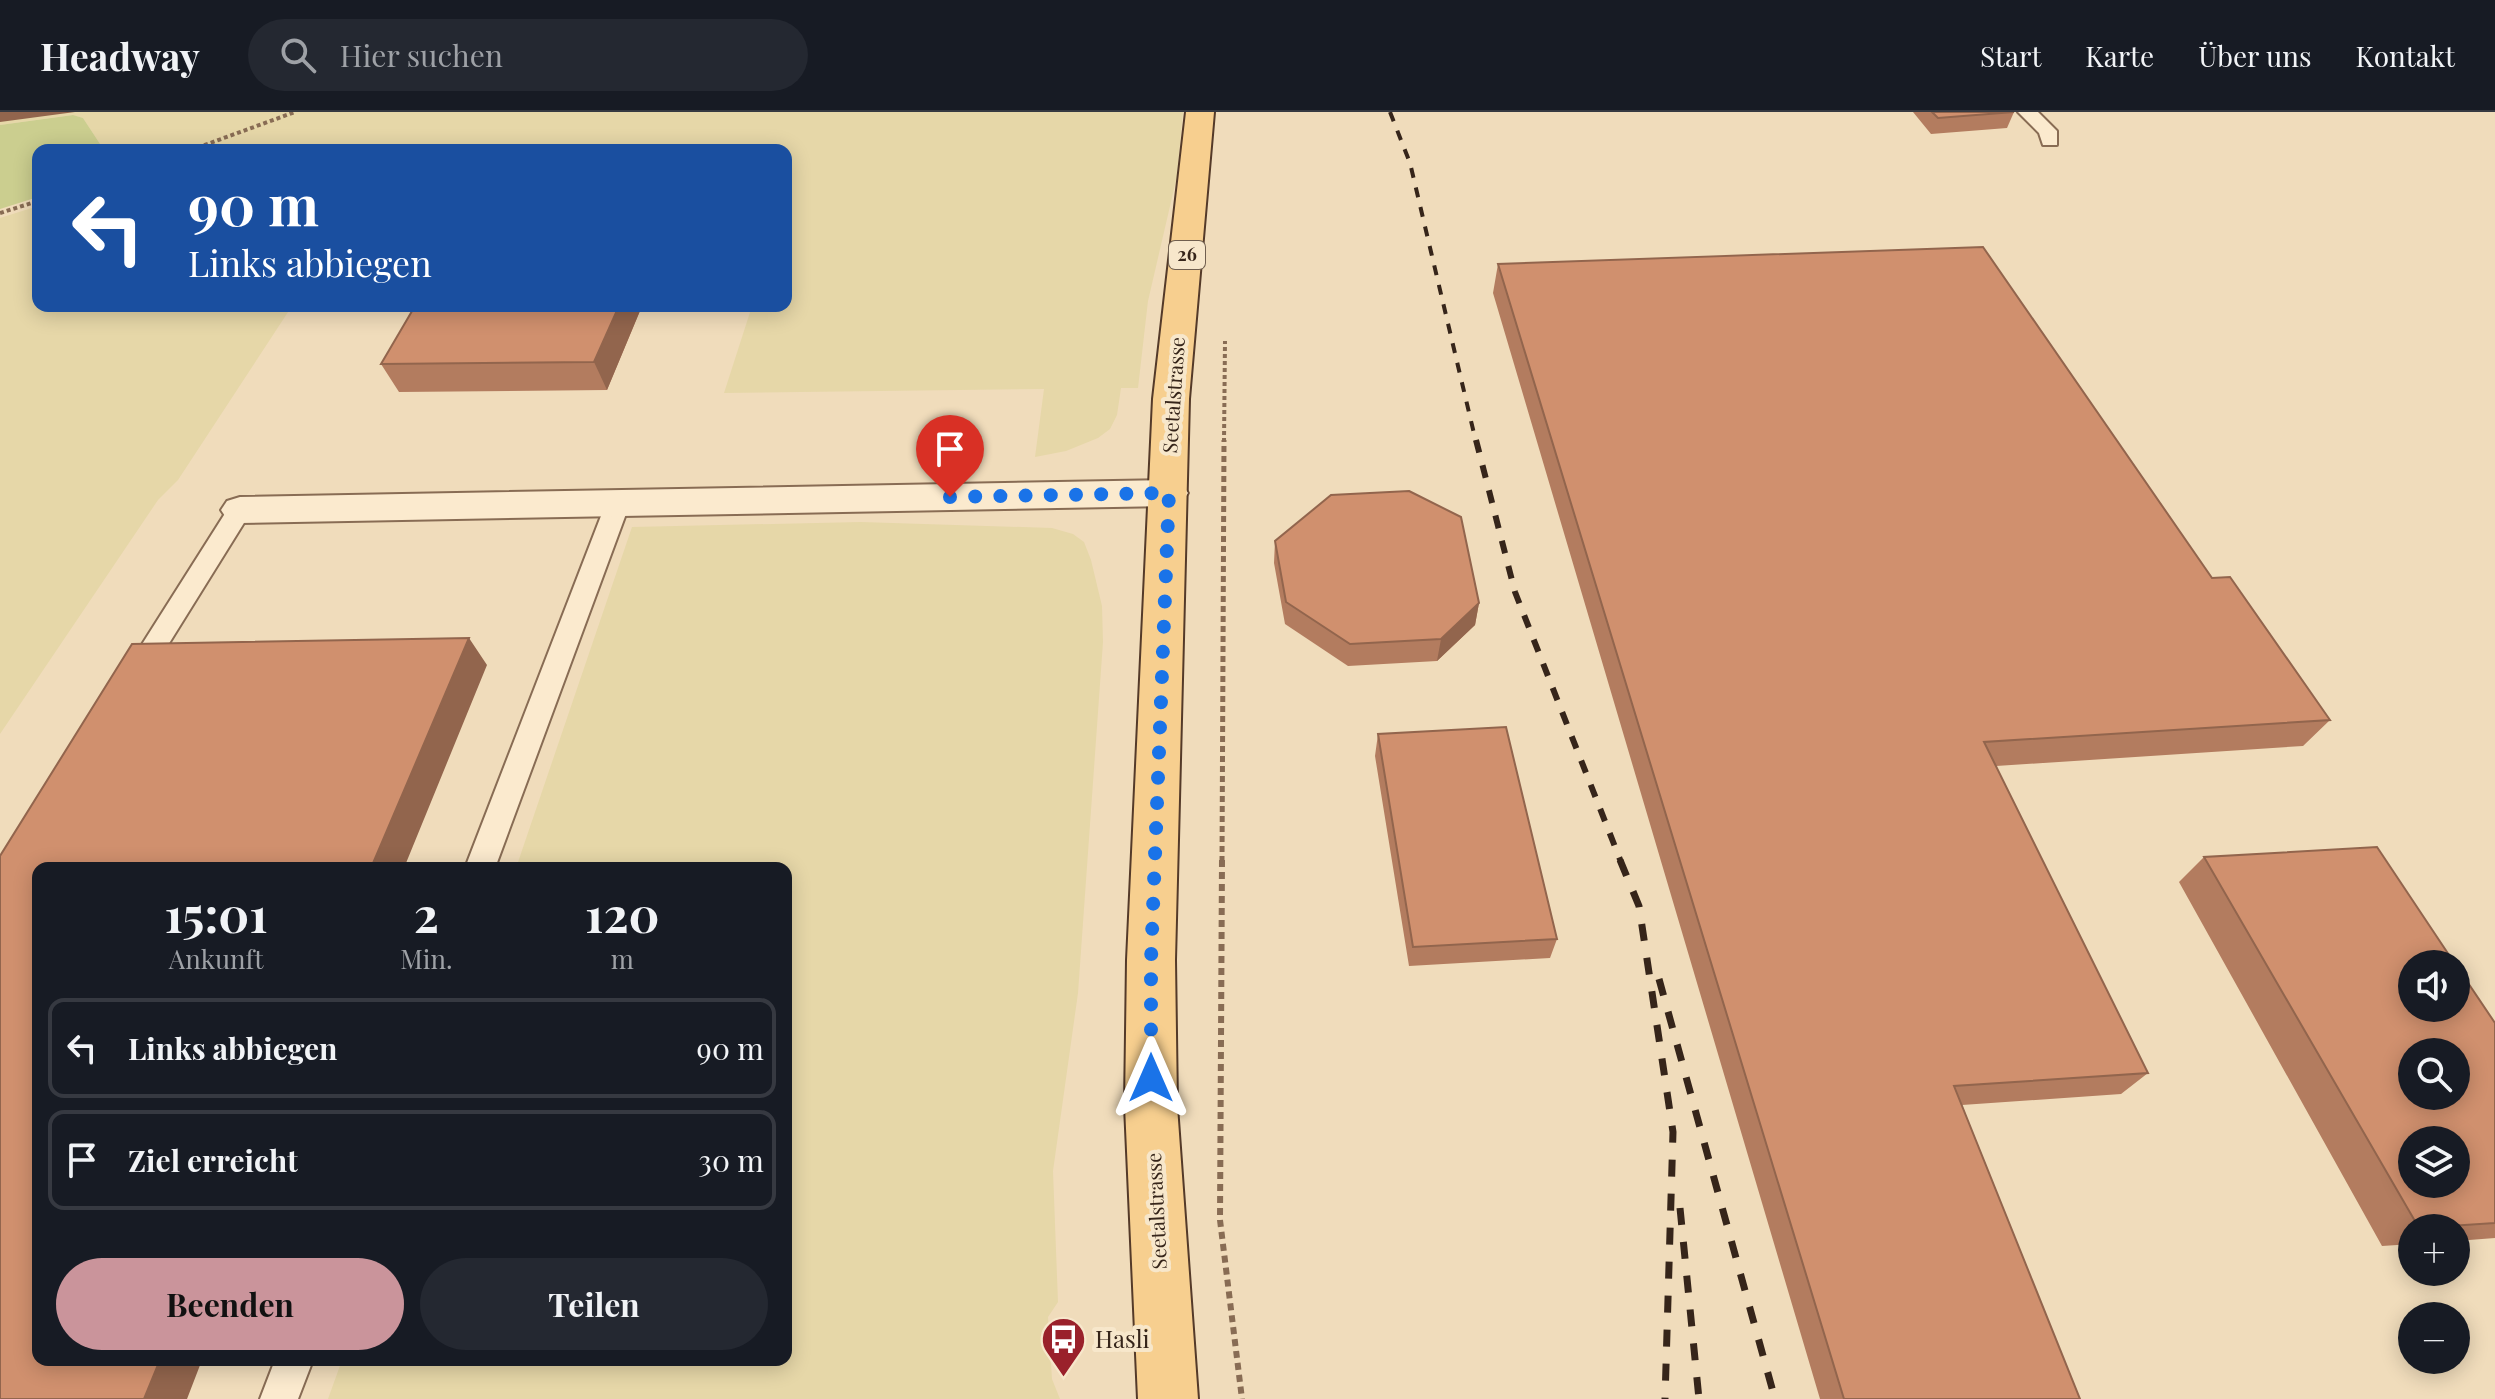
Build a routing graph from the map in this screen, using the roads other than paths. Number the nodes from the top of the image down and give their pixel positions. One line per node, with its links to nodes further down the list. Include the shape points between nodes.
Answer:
1 (1200, 112): 4 (main road, Seetalstrasse / 26, via 1171,399)
2 (2027, 112): 3 (lane, via 2048,131)
3 (2050, 141)
4 (1169, 493): 5 (street); 11 (main road, Seetalstrasse / 26, via 1151,960 1151,1092)
5 (618, 503): 6 (street); 8 (lane)
6 (240, 510): 7 (lane)
7 (119, 703)
8 (482, 862)
9 (292, 1366): 10 (lane)
10 (279, 1399)
11 (1168, 1399)

